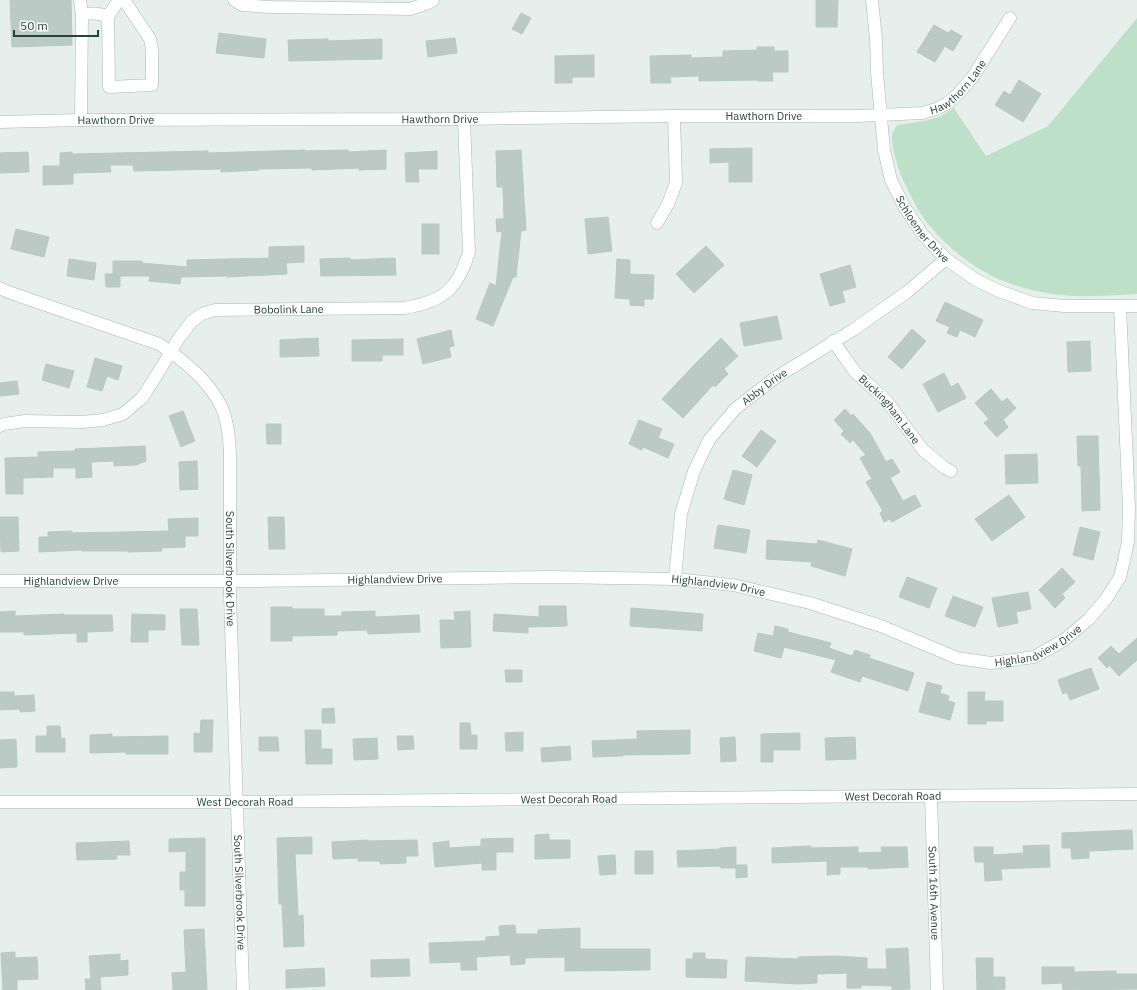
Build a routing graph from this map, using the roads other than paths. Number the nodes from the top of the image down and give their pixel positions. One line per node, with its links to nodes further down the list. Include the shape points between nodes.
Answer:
1 (80, 0): 7 (street)
2 (119, 0): 8 (street)
3 (124, 0): 8 (street, via 150,39 152,84 109,87)
4 (234, 0): 5 (street, via 242,5 269,7 410,8)
5 (433, 0)
6 (872, 0): 11 (street, Schloemer Drive)
7 (82, 15): 8 (street, via 96,13); 13 (street)
8 (108, 16)
9 (1010, 18): 11 (street, Hawthorn Lane, via 972,78 948,103 922,113)
10 (674, 116): 11 (street, Hawthorn Drive); 12 (street, Hawthorn Drive); 15 (street, via 676,183)
11 (880, 116): 16 (street, Schloemer Drive, via 891,180 923,235)
12 (464, 119): 13 (street, Hawthorn Drive); 21 (street, Bobolink Lane, via 469,252 458,281 447,292 419,306 404,308 215,310 202,314 192,321)
13 (81, 120): 14 (street, Hawthorn Drive)
14 (0, 122)
15 (657, 224)
16 (946, 260): 18 (street, Schloemer Drive, via 976,280 1032,303); 20 (street, Abby Drive, via 908,292)
17 (0, 288): 21 (street, South Silverbrook Drive, via 158,344)
18 (1120, 306): 19 (street, Schloemer Drive); 24 (street, Highlandview Drive, via 1129,508 1128,542 1120,577 1106,599 1089,619 1064,640 1034,657 991,663 957,658 880,626 810,603 733,585)
19 (1137, 306)
20 (833, 341): 23 (street, Buckingham Lane, via 855,372 886,400 922,450); 24 (street, Abby Drive, via 775,378 735,409 709,440 694,471 681,514)
21 (171, 352): 22 (street, Bobolink Lane, via 142,398 123,414 104,420 25,421); 26 (street, South Silverbrook Drive, via 210,388 221,407 227,425 230,454)
22 (0, 426)
23 (951, 470)
24 (675, 579): 26 (street, Highlandview Drive, via 551,577)
25 (0, 581): 26 (street, Highlandview Drive)
26 (230, 581): 30 (street, South Silverbrook Drive)
27 (1137, 794): 28 (street, West Decorah Road)
28 (931, 796): 30 (street, West Decorah Road); 32 (street, South 16th Avenue)
29 (0, 802): 30 (street, West Decorah Road)
30 (237, 802): 31 (street, South Silverbrook Drive)
31 (243, 990)
32 (937, 990)

